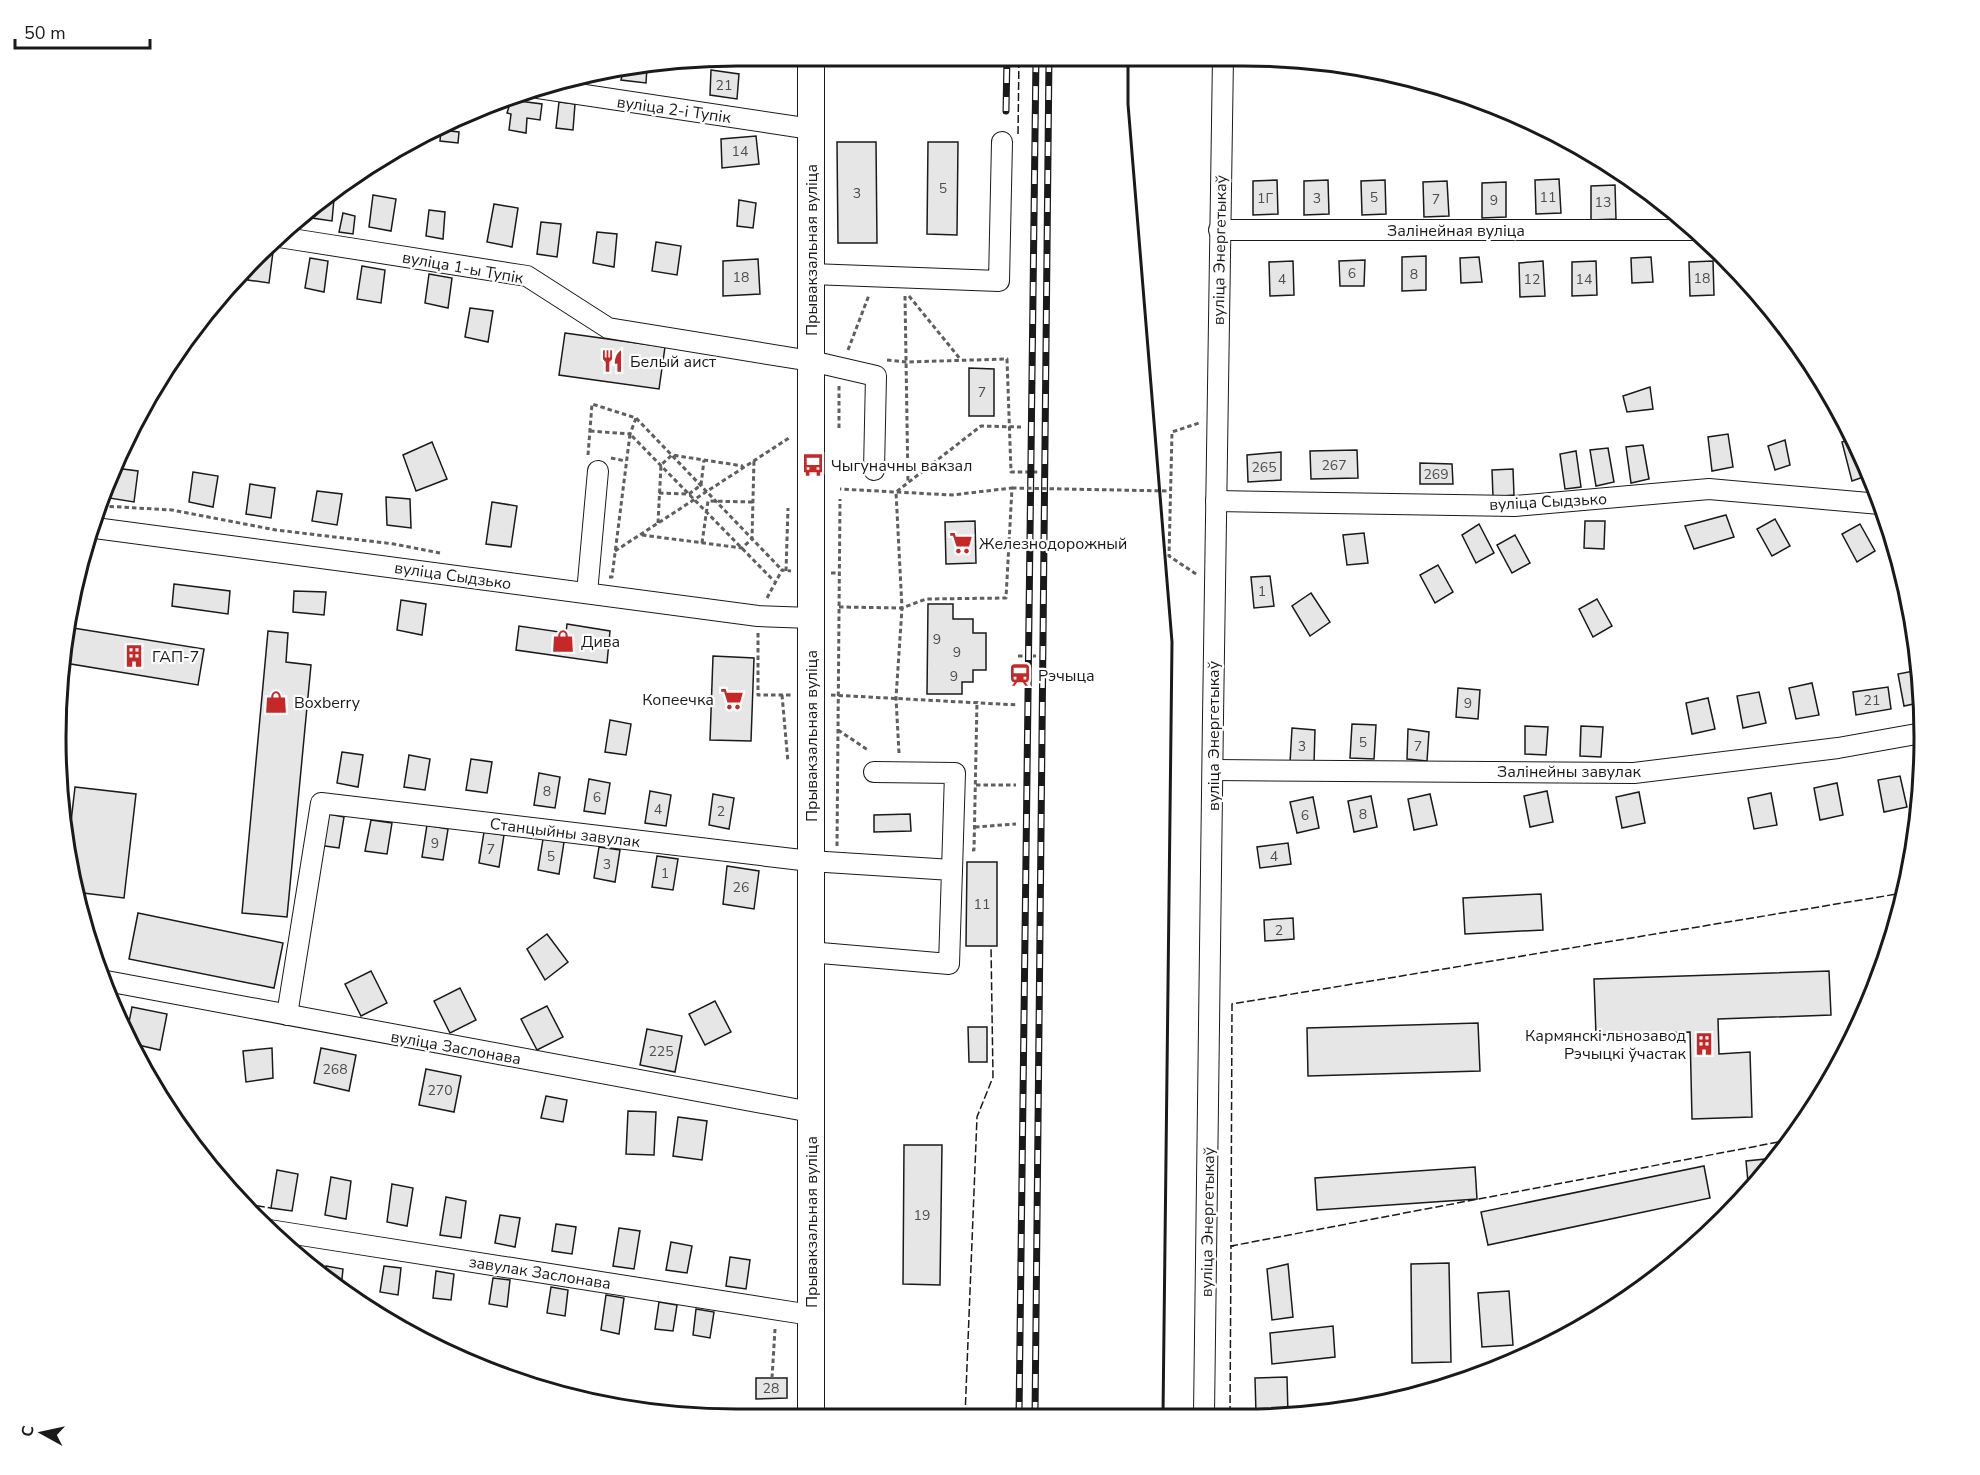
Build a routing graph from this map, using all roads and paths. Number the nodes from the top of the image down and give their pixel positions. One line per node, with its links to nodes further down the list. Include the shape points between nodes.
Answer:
1 (811, 66): 4 (main road, Прывакзальная вуліца)
2 (1223, 66): 6 (street, вуліца Энергетыкаў)
3 (558, 91): 4 (street, вуліца 2-і Тупік)
4 (811, 129): 9 (main road, Прывакзальная вуліца)
5 (1002, 142): 9 (street, via 999,281)
6 (1220, 230): 7 (street, Залінейная вуліца); 16 (street, вуліца Энергетыкаў)
7 (1681, 230)
8 (289, 239): 13 (street, вуліца 1-ы Тупік, via 527,276 608,328)
9 (811, 274): 13 (main road, Прывакзальная вуліца)
10 (841, 351): 11 (path)
11 (846, 355)
12 (961, 360): 14 (path); 14 (path, via 905,291); 17 (path, via 1007,359)
13 (811, 361): 28 (street, вуліца 1-ы Тупік, via 876,376); 56 (main road, Прывакзальная вуліца)
14 (906, 362): 30 (path)
15 (636, 418): 19 (path, via 592,404); 20 (path); 22 (path)
16 (1215, 418): 34 (path, via 1172,432); 42 (street, вуліца Энергетыкаў)
17 (1008, 427): 18 (path); 29 (path, via 1011,472); 30 (path, via 981,426)
18 (1021, 427)
19 (590, 431): 20 (path); 27 (path)
20 (630, 434): 25 (path); 53 (path)
21 (789, 438): 24 (path)
22 (672, 455): 23 (path); 25 (path); 31 (path)
23 (704, 460): 26 (path); 31 (path)
24 (754, 460): 26 (path); 43 (path)
25 (661, 465): 37 (path); 38 (path)
26 (744, 466): 35 (path)
27 (593, 468): 59 (street)
28 (874, 470)
29 (1039, 472)
30 (908, 483): 36 (path)
31 (701, 485): 35 (path); 38 (path)
32 (1012, 488): 34 (path, bridge); 36 (path, via 952,495); 62 (path, via 1006,598 926,598)
33 (840, 489): 36 (path)
34 (1169, 490): 60 (path, via 1169,556)
35 (706, 491): 40 (path); 41 (path)
36 (896, 492): 62 (path)
37 (659, 493): 38 (path); 47 (path)
38 (689, 494): 40 (path)
39 (840, 499): 57 (path)
40 (695, 500): 46 (path); 47 (path)
41 (716, 501): 43 (path); 46 (path, via 708,501); 50 (path)
42 (1216, 501): 44 (street, вуліца Сыдзько, via 1515,506 1709,489); 60 (street, вуліца Энергетыкаў)
43 (753, 502): 50 (path)
44 (1871, 503)
45 (108, 506): 54 (path, via 172,510 276,530)
46 (706, 512): 51 (path); 52 (path)
47 (658, 523): 49 (path)
48 (100, 529): 59 (street, вуліца Сыдзько)
49 (640, 535): 51 (path); 53 (path)
50 (752, 538): 52 (path); 55 (path)
51 (702, 543): 52 (path)
52 (742, 548): 58 (path)
53 (614, 551): 59 (path, via 612,577)
54 (452, 555)
55 (782, 570): 56 (path); 58 (path)
56 (812, 572): 57 (path); 64 (main road, Прывакзальная вуліца)
57 (839, 573): 61 (path)
58 (774, 581): 63 (path)
59 (588, 584): 63 (street, вуліца Сыдзько)
60 (1213, 586): 74 (street, вуліца Энергетыкаў)
61 (839, 607): 62 (path); 67 (path)
62 (902, 608): 69 (path)
63 (758, 616): 64 (street, вуліца Сыдзько); 68 (path, via 758,695)
64 (812, 618): 68 (main road, Прывакзальная вуліца)
65 (1018, 656): 66 (path)
66 (1036, 656)
67 (838, 695): 68 (path); 69 (path); 71 (path)
68 (811, 696): 81 (main road, Прывакзальная вуліца)
69 (896, 698): 70 (path); 76 (path)
70 (1017, 705)
71 (838, 730): 73 (path); 82 (path)
72 (1914, 734): 74 (street, Залінейны завулак, via 1838,748 1634,773)
73 (868, 750)
74 (1214, 770): 93 (street, вуліца Энергетыкаў)
75 (874, 772): 76 (street)
76 (900, 772): 83 (street, via 955,773)
77 (976, 785): 78 (path)
78 (1016, 785)
79 (1016, 824): 80 (path)
80 (975, 827)
81 (810, 861): 82 (street, Станцыйны завулак); 84 (main road, Прывакзальная вуліца); 86 (street, Станцыйны завулак, via 321,803)
82 (837, 863): 83 (street, Станцыйны завулак)
83 (952, 870): 84 (street, via 949,964)
84 (810, 952): 87 (main road, Прывакзальная вуліца)
85 (113, 982): 86 (street, вуліца Заслонава)
86 (287, 1015): 87 (street, вуліца Заслонава)
87 (811, 1112): 90 (main road, Прывакзальная вуліца)
88 (285, 1232): 89 (street, завулак Заслонава)
89 (776, 1309): 90 (street, завулак Заслонава); 91 (path)
90 (811, 1315): 92 (main road, Прывакзальная вуліца)
91 (772, 1378)
92 (811, 1409)
93 (1204, 1409)

